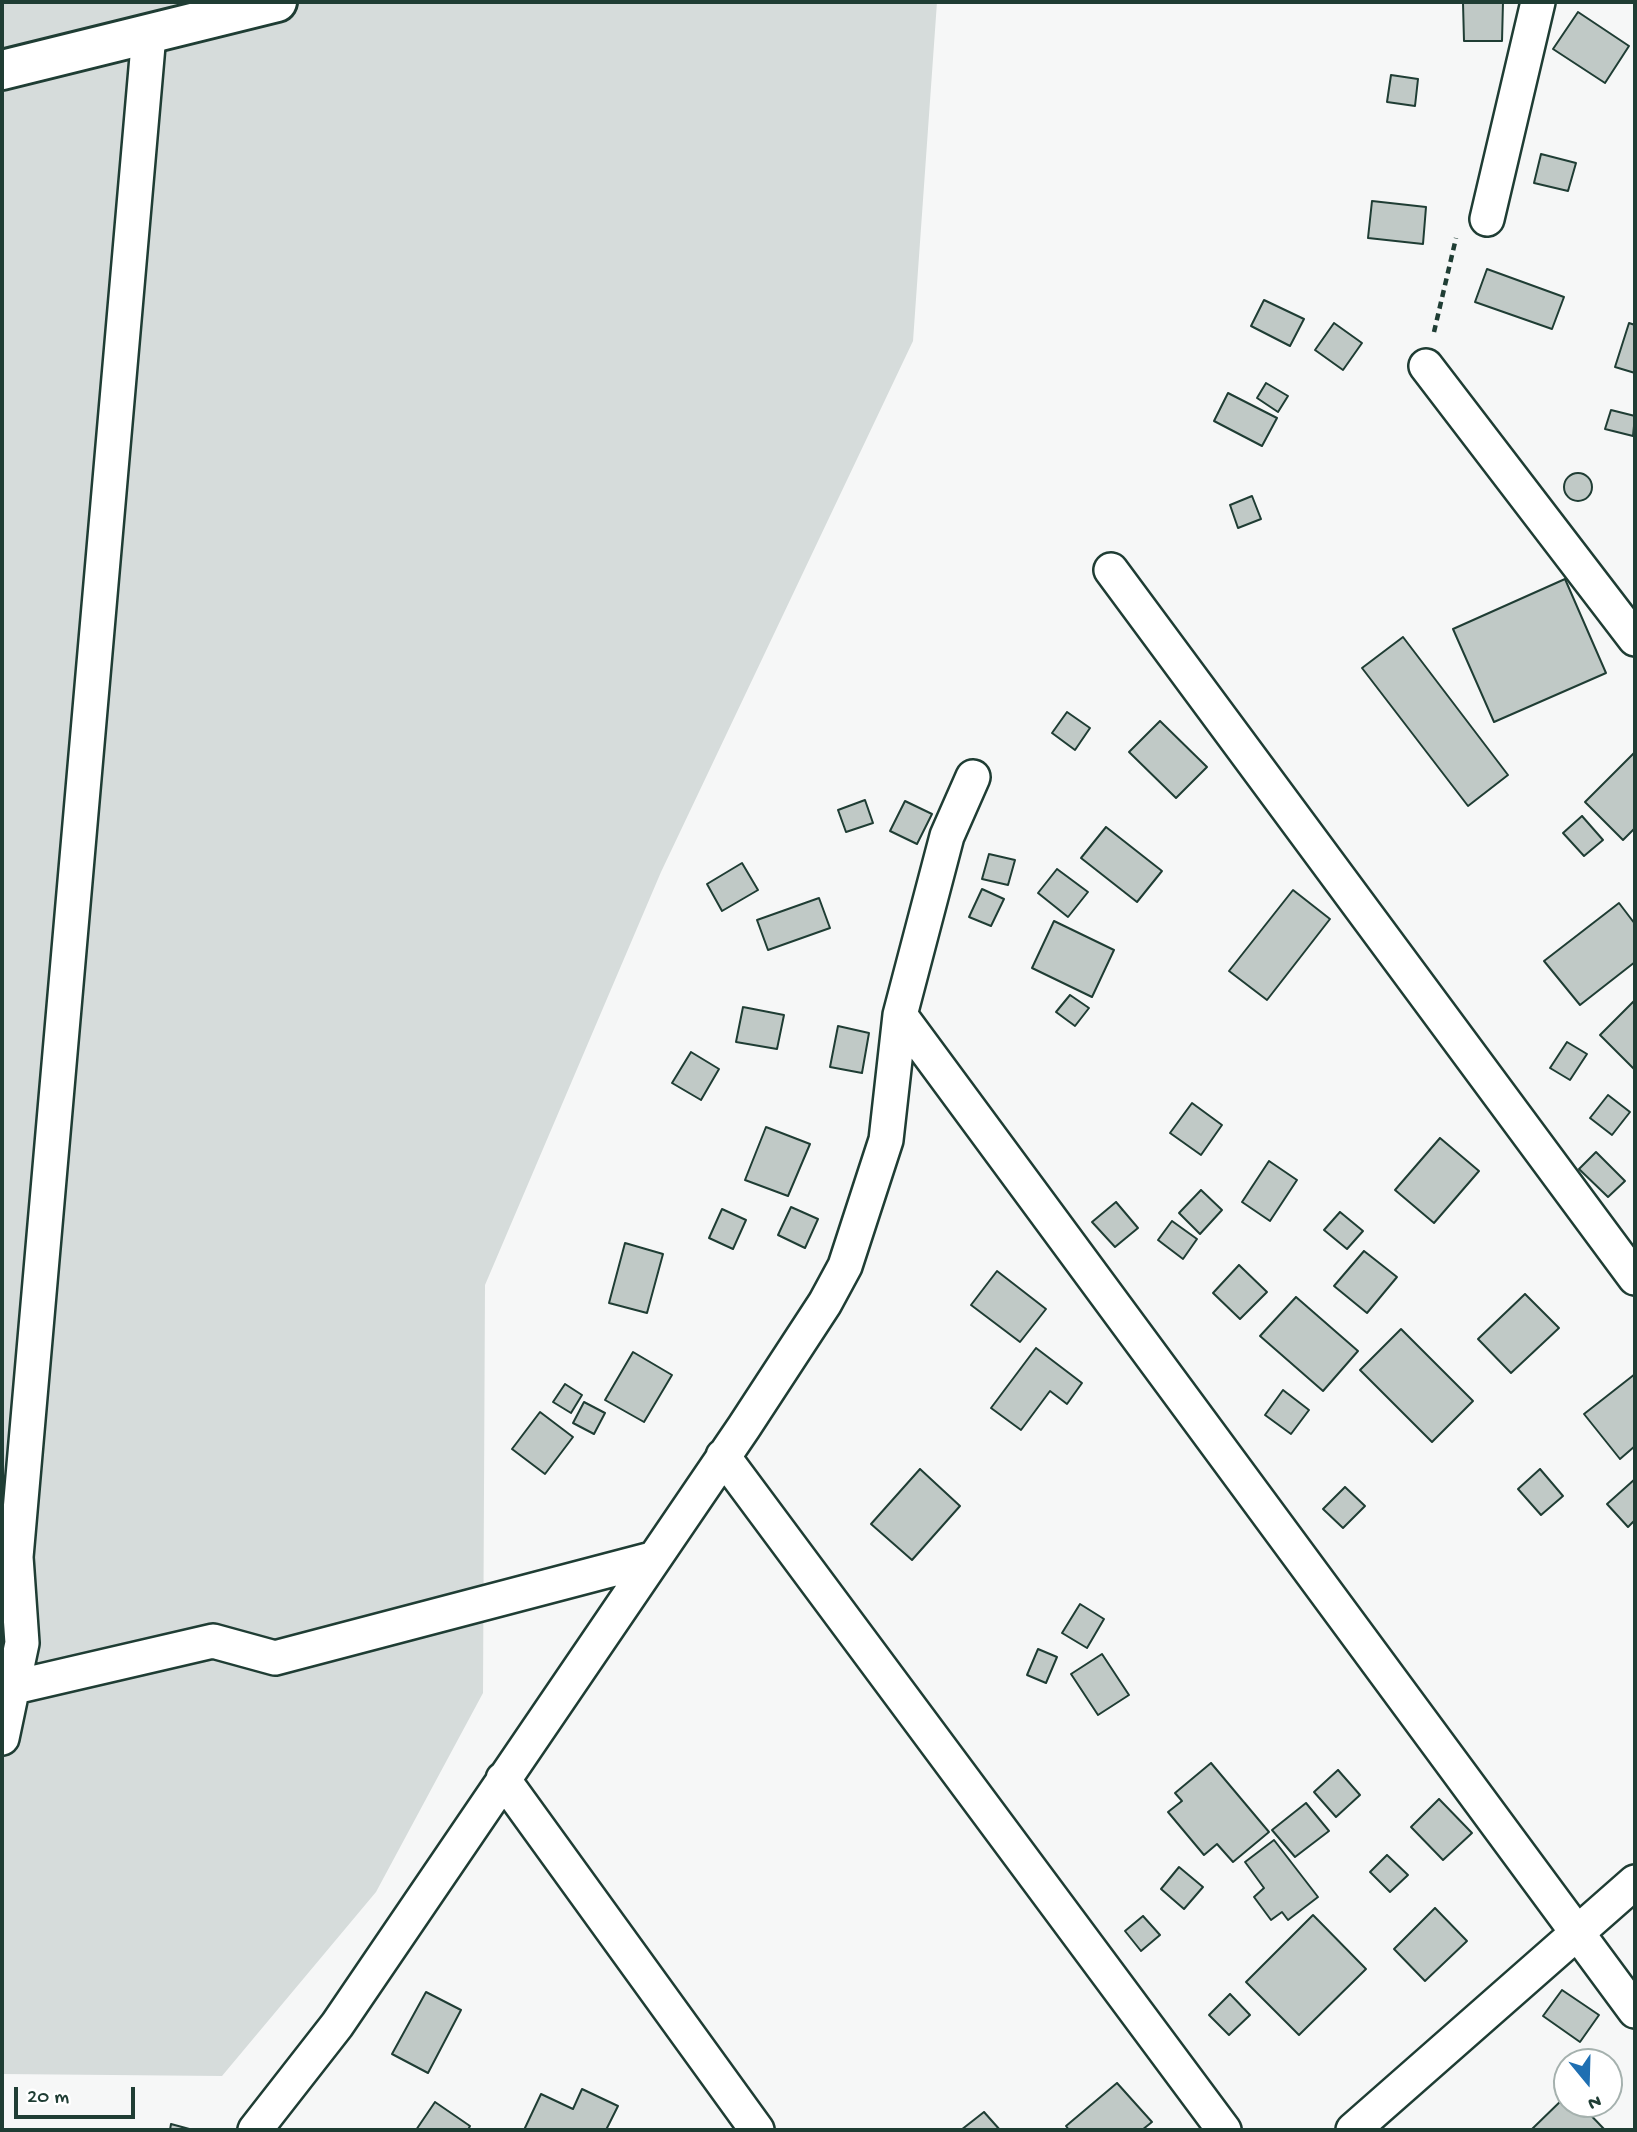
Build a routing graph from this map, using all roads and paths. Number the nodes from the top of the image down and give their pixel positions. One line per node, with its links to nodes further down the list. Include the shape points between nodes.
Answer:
1 (277, 2): 3 (highway)
2 (1538, 2): 5 (street)
3 (149, 34): 4 (highway); 14 (street, via 16,1557 22,1643)
4 (2, 70)
5 (1487, 219): 6 (path, via 1484,211 1475,215 1457,233)
6 (1426, 366): 8 (street)
7 (1111, 570): 11 (street)
8 (1635, 639)
9 (974, 777): 10 (street, via 947,836)
10 (900, 1015): 12 (street, via 886,1140 845,1266); 18 (street)
11 (1635, 1278)
12 (723, 1456): 13 (street); 22 (street)
13 (652, 1559): 14 (street, via 275,1658 213,1641); 16 (street)
14 (7, 1689): 15 (street)
15 (2, 1738)
16 (503, 1779): 20 (street, via 337,2025); 21 (street)
17 (1635, 1882): 18 (street)
18 (1577, 1932): 19 (street); 23 (street)
19 (1635, 2011)
20 (255, 2130)
21 (757, 2130)
22 (1224, 2130)
23 (1353, 2130)

